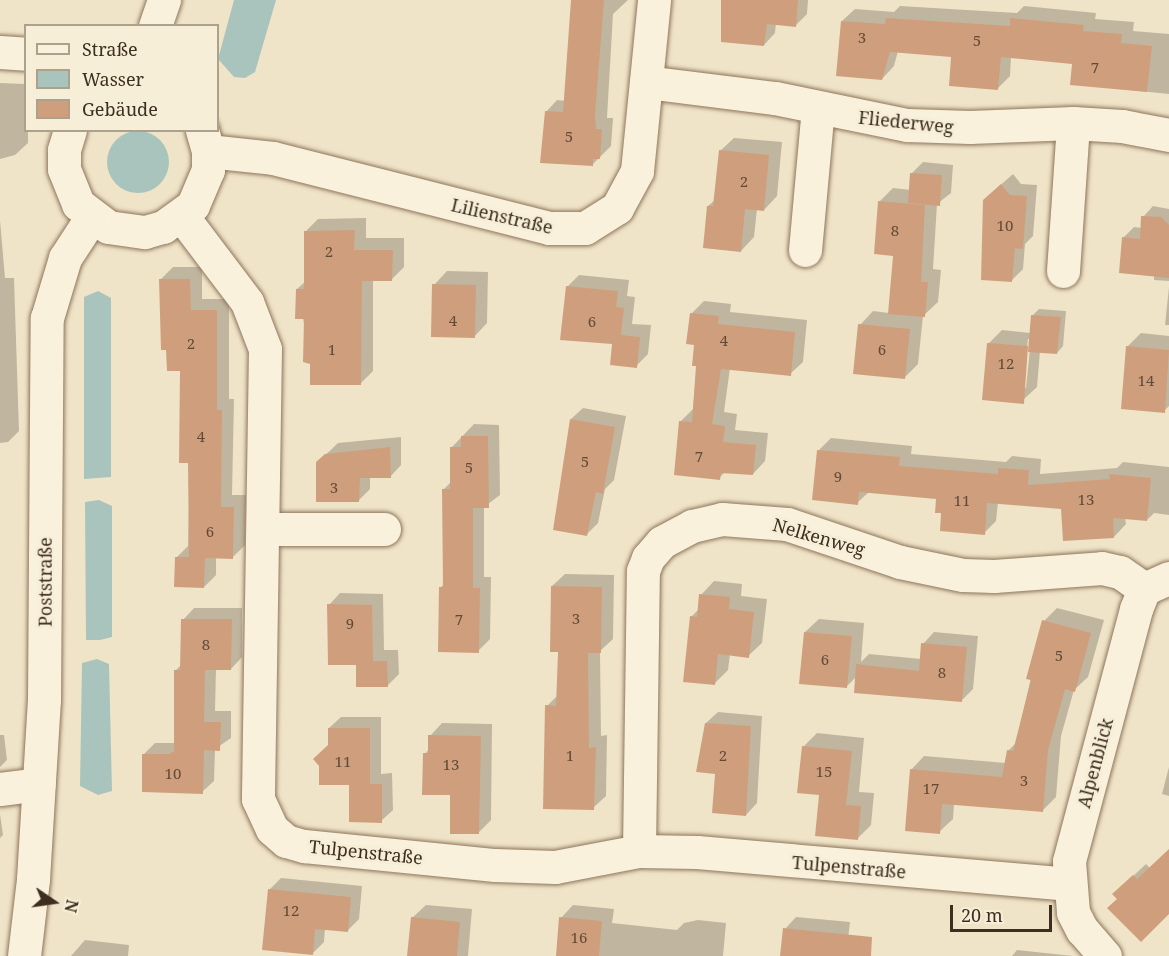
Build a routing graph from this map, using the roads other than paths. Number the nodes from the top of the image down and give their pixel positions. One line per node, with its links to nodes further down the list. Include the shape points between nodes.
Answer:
1 (164, 0): 3 (street)
2 (654, 0): 6 (street, Lilienstraße)
3 (156, 24)
4 (0, 52): 5 (street)
5 (24, 54)
6 (646, 82): 7 (street, Fliederweg); 11 (street, Lilienstraße, via 637,171 616,208 585,228 549,228)
7 (818, 108): 8 (street, Fliederweg, via 938,127); 14 (street)
8 (1073, 123): 10 (street, Fliederweg, via 1122,126); 15 (street)
9 (69, 132): 13 (street, via 64,169 69,188)
10 (1169, 135)
11 (205, 141): 12 (street, via 202,188)
12 (182, 216): 13 (street, via 145,232 126,232); 16 (street, Tulpenstraße, via 247,302 265,349)
13 (92, 218): 19 (street, Poststraße, via 65,258 47,318 44,700)
14 (805, 250)
15 (1063, 272)
16 (264, 529): 17 (street); 21 (street, Tulpenstraße, via 258,799 272,829 286,841 304,846 495,865 555,867)
17 (384, 529)
18 (1156, 583): 21 (street, Nelkenweg, via 1102,568 963,575 900,562 787,524 722,519 692,526 662,542 643,571); 22 (street, Alpenblick, via 1069,861)
19 (39, 784): 20 (street); 23 (street, Poststraße)
20 (0, 789)
21 (639, 852): 22 (street, Tulpenstraße, via 697,852)
22 (1068, 884): 24 (street, Alpenblick, via 1073,912 1082,930)
23 (24, 956)
24 (1105, 956)

